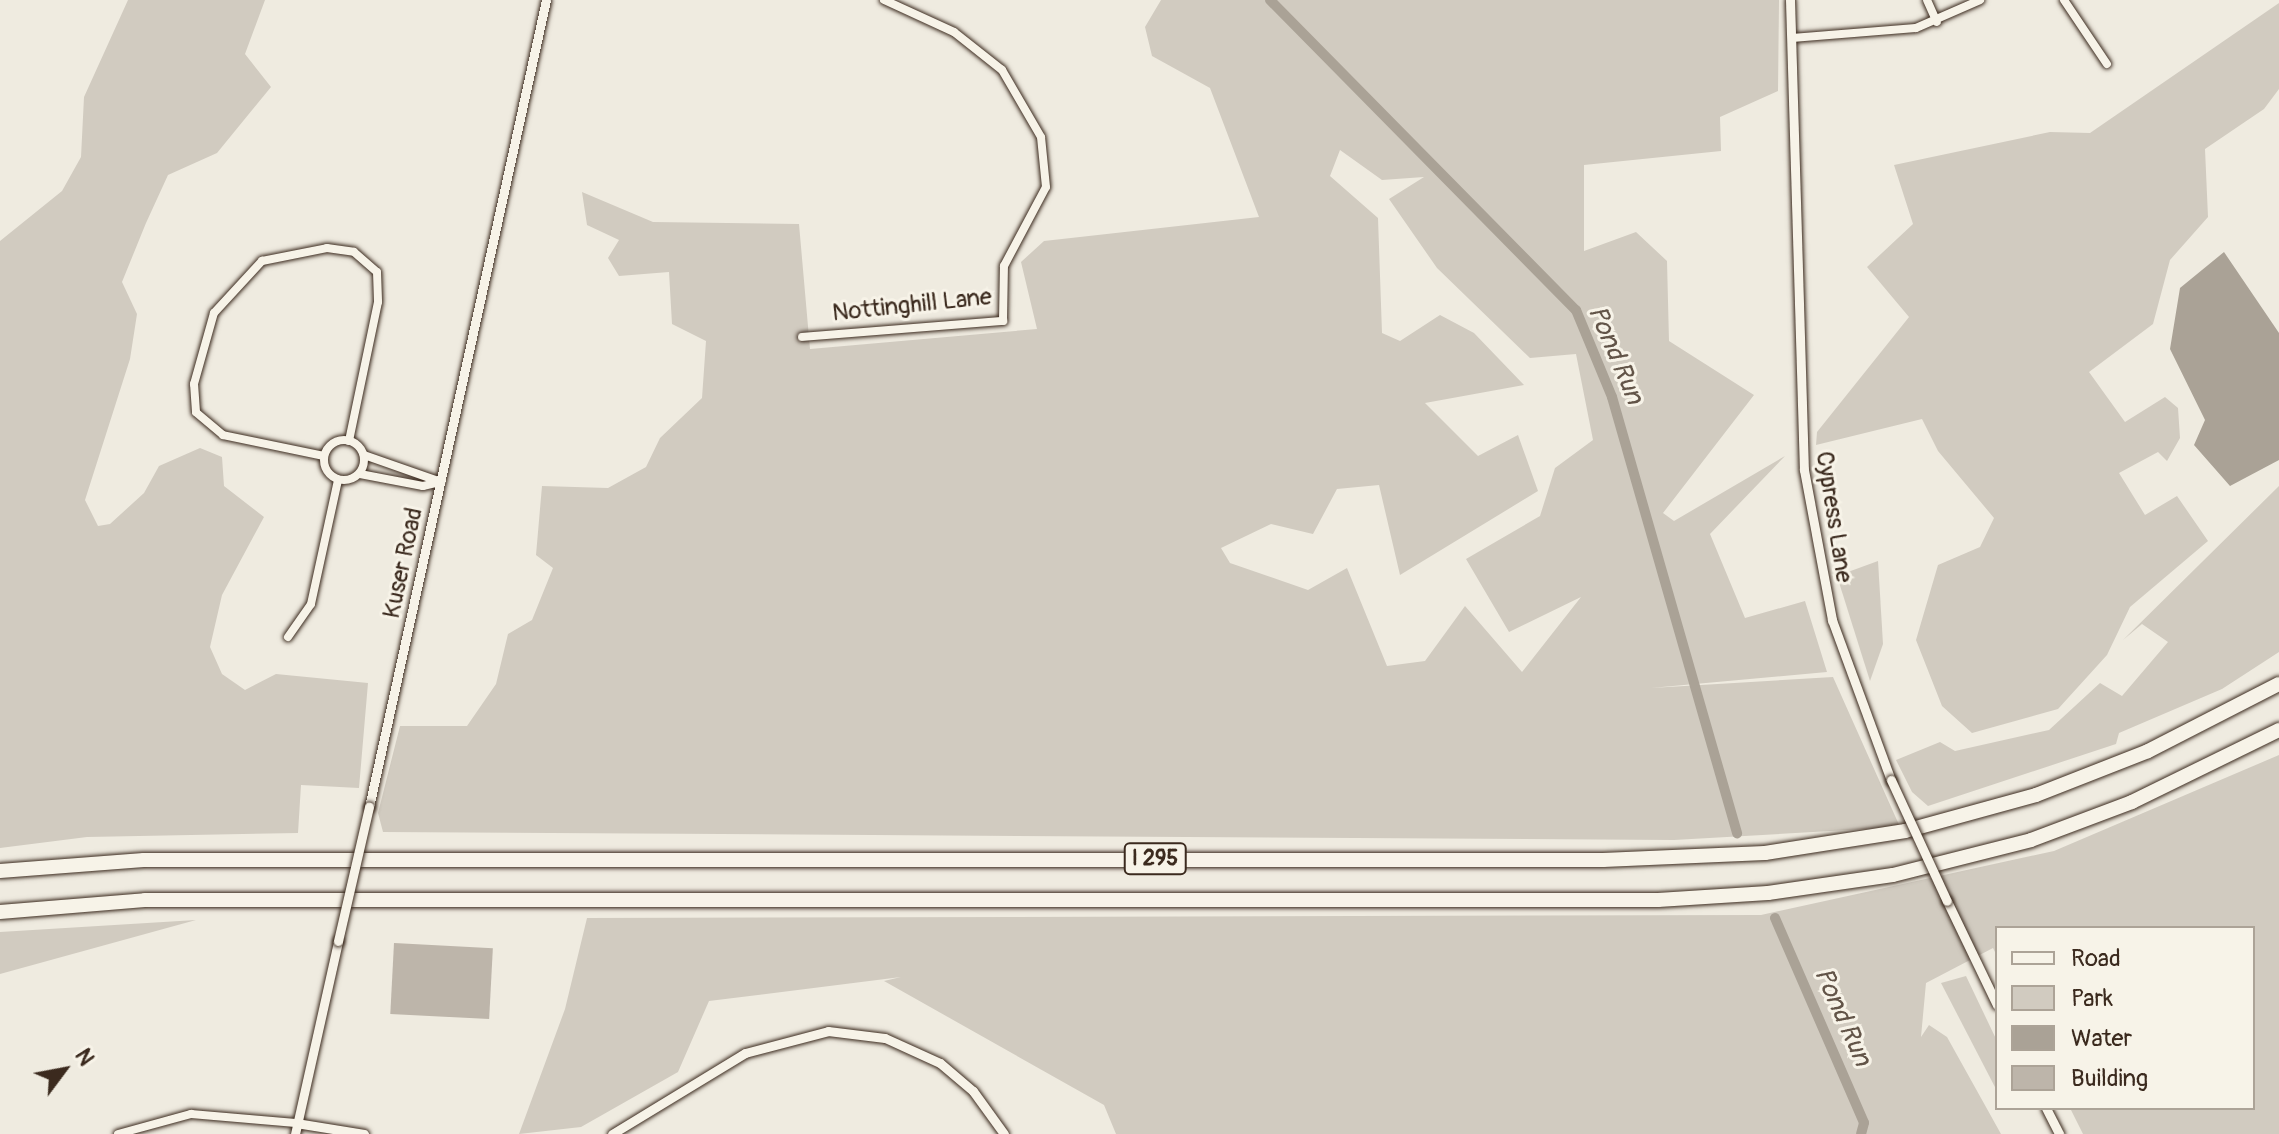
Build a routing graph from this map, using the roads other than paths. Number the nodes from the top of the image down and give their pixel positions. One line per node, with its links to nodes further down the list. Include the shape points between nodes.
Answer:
1 (546, 0): 16 (street, Kuser Road)
2 (884, 0): 10 (street, Nottinghill Lane, via 954,32 1002,70 1041,137 1046,187 1004,266 1003,321)
3 (1790, 0): 8 (street, Cypress Lane)
4 (1927, 0): 7 (street)
5 (1980, 0): 7 (street)
6 (2064, 0): 9 (street)
7 (1937, 22): 8 (street)
8 (1792, 38): 22 (street, Cypress Lane, bridge, via 1800,418 1811,520 1842,653 1891,780)
9 (2107, 64)
10 (802, 337)
11 (349, 441): 12 (street); 13 (street, via 333,443); 13 (street, via 378,302 377,272 354,252 327,248 262,261 214,313 194,384 196,412 223,435)
12 (364, 455): 14 (street); 16 (street)
13 (324, 456): 15 (street)
14 (360, 474): 15 (street); 16 (street, via 423,486)
15 (338, 480): 17 (street, via 311,604)
16 (441, 482): 24 (street, Kuser Road, bridge)
17 (288, 637)
18 (2279, 684): 20 (highway, I 295, via 2148,751 2036,795 1905,831 1746,854 158,859)
19 (2279, 730): 21 (highway, I 295, via 2132,802 2031,840 1893,875 1768,893 1658,900 145,900)
20 (0, 871)
21 (0, 912)
22 (1995, 1001)
23 (2047, 1110): 30 (street)
24 (296, 1123): 25 (street, via 191,1114); 26 (street, Kuser Road); 27 (street)
25 (118, 1134)
26 (295, 1134)
27 (364, 1134)
28 (612, 1134): 29 (street, via 745,1053 828,1031 885,1038 922,1053 973,1091)
29 (1004, 1134)
30 (2059, 1134)

